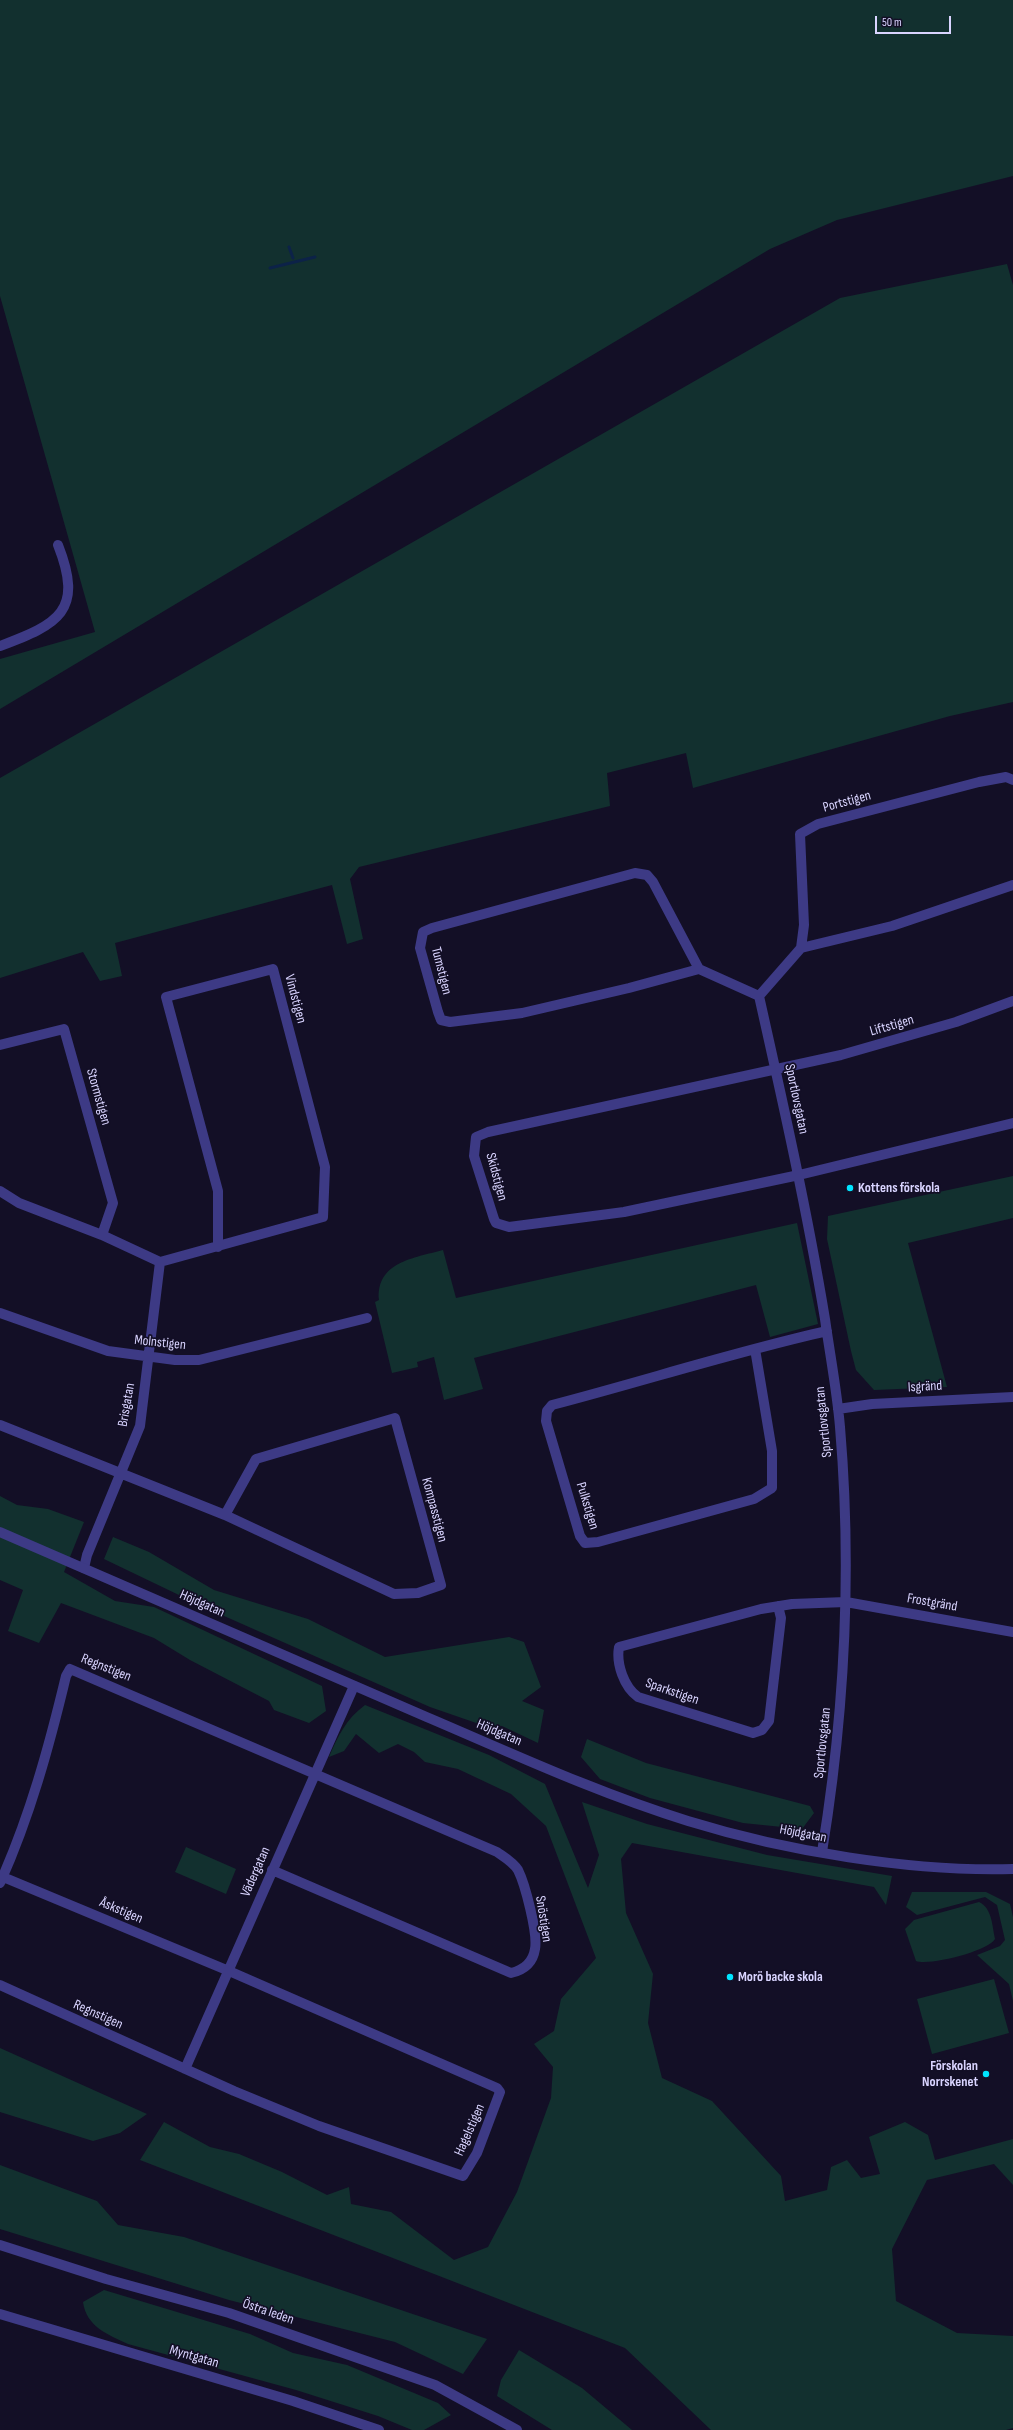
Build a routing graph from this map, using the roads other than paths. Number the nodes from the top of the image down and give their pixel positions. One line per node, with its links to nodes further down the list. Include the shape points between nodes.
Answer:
1 (58, 545): 2 (street, via 70,584 64,606 57,617 46,626)
2 (0, 646)
3 (1013, 780): 5 (street, Portstigen, via 1006,777 979,782 818,824 800,834 804,925)
4 (1013, 885): 5 (street, via 892,926)
5 (801, 948): 7 (street)
6 (699, 969): 6 (street, Tumstigen, via 653,882 647,875 635,873 432,928 423,932 420,940 438,1012 441,1020 450,1022 522,1013); 7 (street)
7 (759, 996): 10 (street, Sportlovsgatan)
8 (1013, 1001): 10 (street, Liftstigen, via 956,1022 840,1055)
9 (0, 1045): 14 (street, Stormstigen, via 64,1029 113,1203)
10 (775, 1068): 12 (street, Sportlovsgatan); 12 (street, Skidstigen, via 488,1132 476,1137 474,1156 494,1219 496,1223 509,1227 624,1212)
11 (1013, 1123): 12 (street)
12 (798, 1175): 19 (street, Sportlovsgatan, via 812,1237)
13 (0, 1191): 14 (street, via 20,1203)
14 (102, 1235): 16 (street)
15 (218, 1247): 15 (street, Vindstigen, via 218,1191 166,997 273,969 325,1167 323,1217); 16 (street, Vindstigen)
16 (160, 1262): 21 (street, Brisgatan)
17 (0, 1313): 21 (street, Molnstigen, via 108,1351)
18 (367, 1318): 21 (street, Molnstigen, via 199,1360)
19 (827, 1331): 20 (street, Pulkstigen); 23 (street, Sportlovsgatan)
20 (755, 1349): 20 (street, Pulkstigen, via 552,1405 547,1411 546,1422 580,1536 585,1543 598,1542 754,1499 772,1488 772,1450)
21 (148, 1356): 25 (street, Brisgatan, via 140,1426)
22 (1013, 1397): 23 (street, Isgränd, via 872,1404)
23 (838, 1409): 29 (street, Sportlovsgatan, via 846,1528)
24 (0, 1425): 25 (street)
25 (120, 1474): 26 (street, Kompasstigen); 28 (street, Brisgatan)
26 (225, 1515): 26 (street, Kompasstigen, via 256,1459 395,1418 440,1585 418,1593 394,1594)
27 (0, 1532): 28 (street, Höjdgatan)
28 (84, 1568): 32 (street, Höjdgatan)
29 (846, 1602): 30 (street, Sparkstigen); 31 (street, Frostgränd); 34 (street, Sportlovsgatan, via 840,1725)
30 (778, 1606): 30 (street, Sparkstigen, via 619,1647 618,1657 629,1690 638,1697 753,1733 762,1730 769,1721 781,1618)
31 (1013, 1632)
32 (354, 1686): 33 (street, Vädergatan); 34 (street, Höjdgatan, via 573,1780 630,1801 744,1836)
33 (316, 1774): 36 (street, Vädergatan); 36 (street, Snöstigen, via 497,1852 511,1861 517,1870 531,1916 535,1948 529,1963 522,1971 511,1973 494,1967); 37 (street, Regnstigen, via 70,1669 29,1810)
34 (822, 1852): 35 (street, Höjdgatan, via 949,1868)
35 (1013, 1869)
36 (272, 1870): 38 (street, Vädergatan)
37 (1, 1880): 38 (street, Åskstigen)
38 (229, 1971): 40 (street, Vädergatan); 40 (street, Hagelstigen, via 497,2088 500,2092 477,2153 463,2176 456,2174 320,2126)
39 (0, 1985): 40 (street, Regnstigen)
40 (185, 2069)
41 (0, 2245): 44 (street, Östra leden, via 106,2279 229,2313 435,2385)
42 (0, 2314): 43 (street, Myntgatan, via 293,2401)
43 (379, 2430)
44 (516, 2430)

